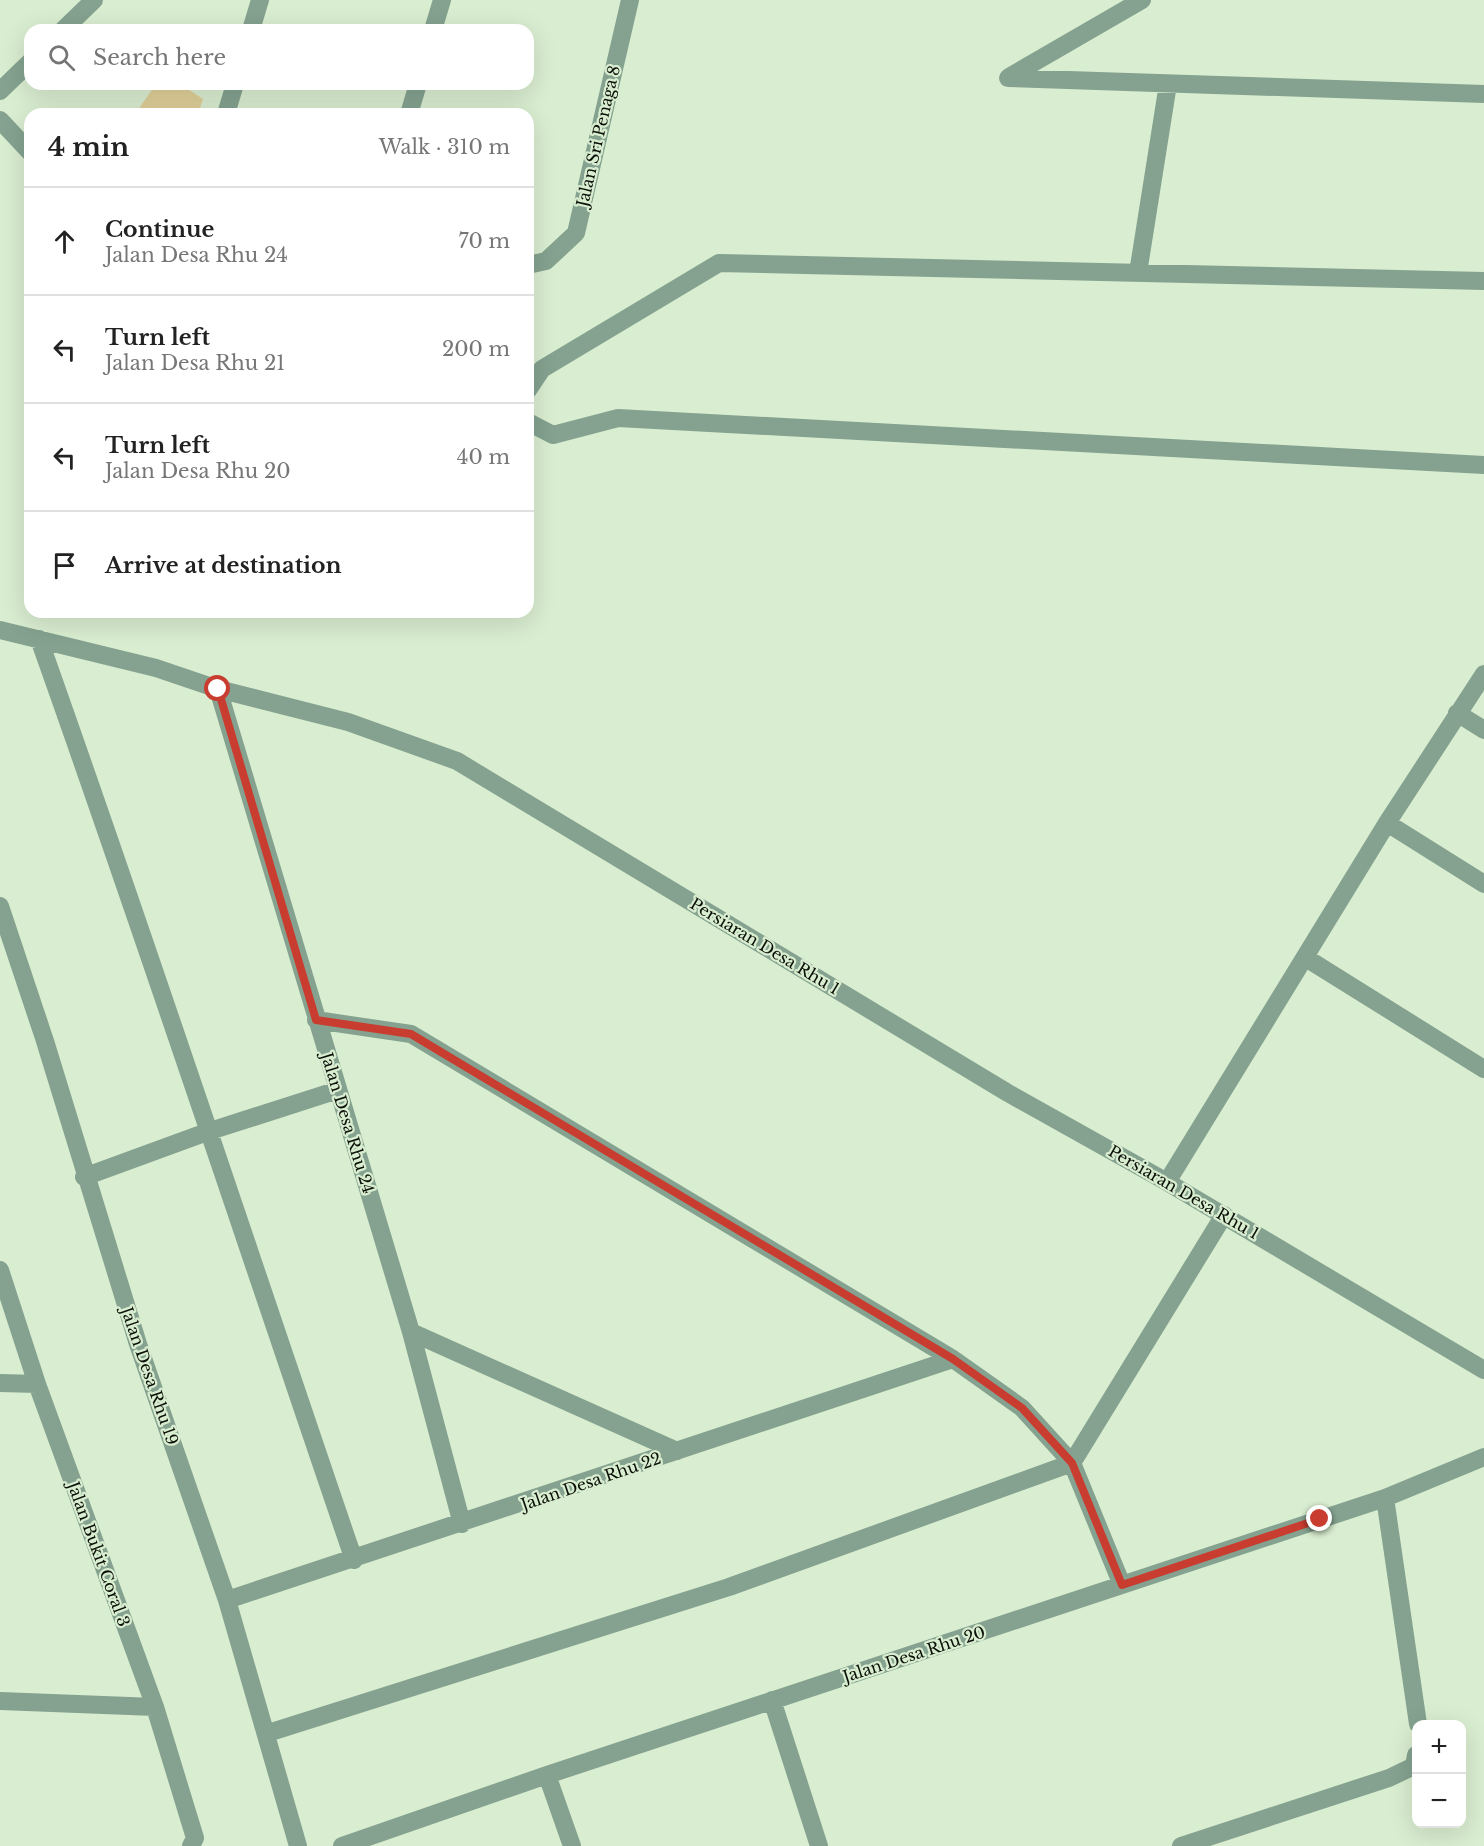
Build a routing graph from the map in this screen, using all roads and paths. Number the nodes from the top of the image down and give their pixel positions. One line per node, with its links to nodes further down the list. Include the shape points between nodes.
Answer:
1 (94, 0): 6 (street)
2 (260, 0): 7 (street)
3 (442, 0): 8 (street)
4 (630, 0): 19 (street, Jalan Sri Penaga 8, via 576,233 546,261)
5 (1142, 0): 10 (street, via 1008,78)
6 (69, 24)
7 (253, 24)
8 (435, 24)
9 (24, 68): 13 (street)
10 (1168, 84): 14 (street); 20 (street)
11 (233, 90): 15 (street)
12 (416, 90): 16 (street)
13 (0, 91)
14 (1484, 94)
15 (228, 108)
16 (412, 108)
17 (0, 120): 18 (street)
18 (24, 146)
19 (534, 264)
20 (1138, 273): 21 (street); 22 (street, via 718,263 542,369)
21 (1484, 281)
22 (534, 381)
23 (534, 425): 24 (street, via 553,435 618,418)
24 (1484, 465)
25 (0, 630): 26 (street, Persiaran Desa Rhu 1)
26 (39, 639): 28 (street, Persiaran Desa Rhu 1, via 156,668); 38 (street, via 128,889)
27 (1484, 674): 29 (street)
28 (218, 689): 35 (street, Jalan Desa Rhu 24); 40 (street, Persiaran Desa Rhu 1, via 348,722 457,760 1008,1093)
29 (1457, 713): 30 (street); 31 (street)
30 (1484, 729)
31 (1387, 823): 32 (street); 34 (street)
32 (1484, 884)
33 (0, 906): 39 (street, Jalan Desa Rhu 19, via 45,1041)
34 (1306, 958): 36 (street); 40 (street)
35 (316, 1020): 37 (street, Jalan Desa Rhu 24); 44 (street, via 411,1034)
36 (1484, 1069)
37 (338, 1090): 38 (street); 43 (street, Jalan Desa Rhu 24)
38 (207, 1132): 39 (street); 53 (street)
39 (84, 1177): 55 (street, Jalan Desa Rhu 19)
40 (1167, 1182): 41 (street, Persiaran Desa Rhu 1)
41 (1224, 1215): 45 (street, Persiaran Desa Rhu 1); 50 (street)
42 (0, 1270): 47 (street, Jalan Bukit Coral 3)
43 (411, 1332): 48 (street); 52 (street, Jalan Desa Rhu 24)
44 (953, 1359): 48 (street, Jalan Desa Rhu 22); 50 (street, via 1022,1408)
45 (1484, 1370)
46 (0, 1383): 47 (street)
47 (37, 1384): 58 (street, Jalan Bukit Coral 3)
48 (677, 1451): 52 (street, Jalan Desa Rhu 22)
49 (1484, 1458): 51 (street, Jalan Desa Rhu 20)
50 (1072, 1463): 54 (street); 60 (street, via 729,1587)
51 (1386, 1498): 54 (street, Jalan Desa Rhu 20); 59 (street)
52 (462, 1524): 53 (street, Jalan Desa Rhu 22)
53 (354, 1560): 55 (street, Jalan Desa Rhu 22)
54 (1122, 1585): 57 (street, Jalan Desa Rhu 20)
55 (227, 1600): 60 (street, Jalan Desa Rhu 19)
56 (0, 1701): 58 (street)
57 (772, 1701): 62 (street, Jalan Desa Rhu 20); 67 (street)
58 (155, 1707): 63 (street, Jalan Bukit Coral 3)
59 (1417, 1720)
60 (268, 1733): 64 (street, Jalan Desa Rhu 19)
61 (1412, 1767): 68 (street)
62 (547, 1775): 65 (street, Jalan Desa Rhu 20); 66 (street)
63 (193, 1842)
64 (298, 1846)
65 (342, 1846)
66 (572, 1846)
67 (819, 1846)
68 (1181, 1846)

